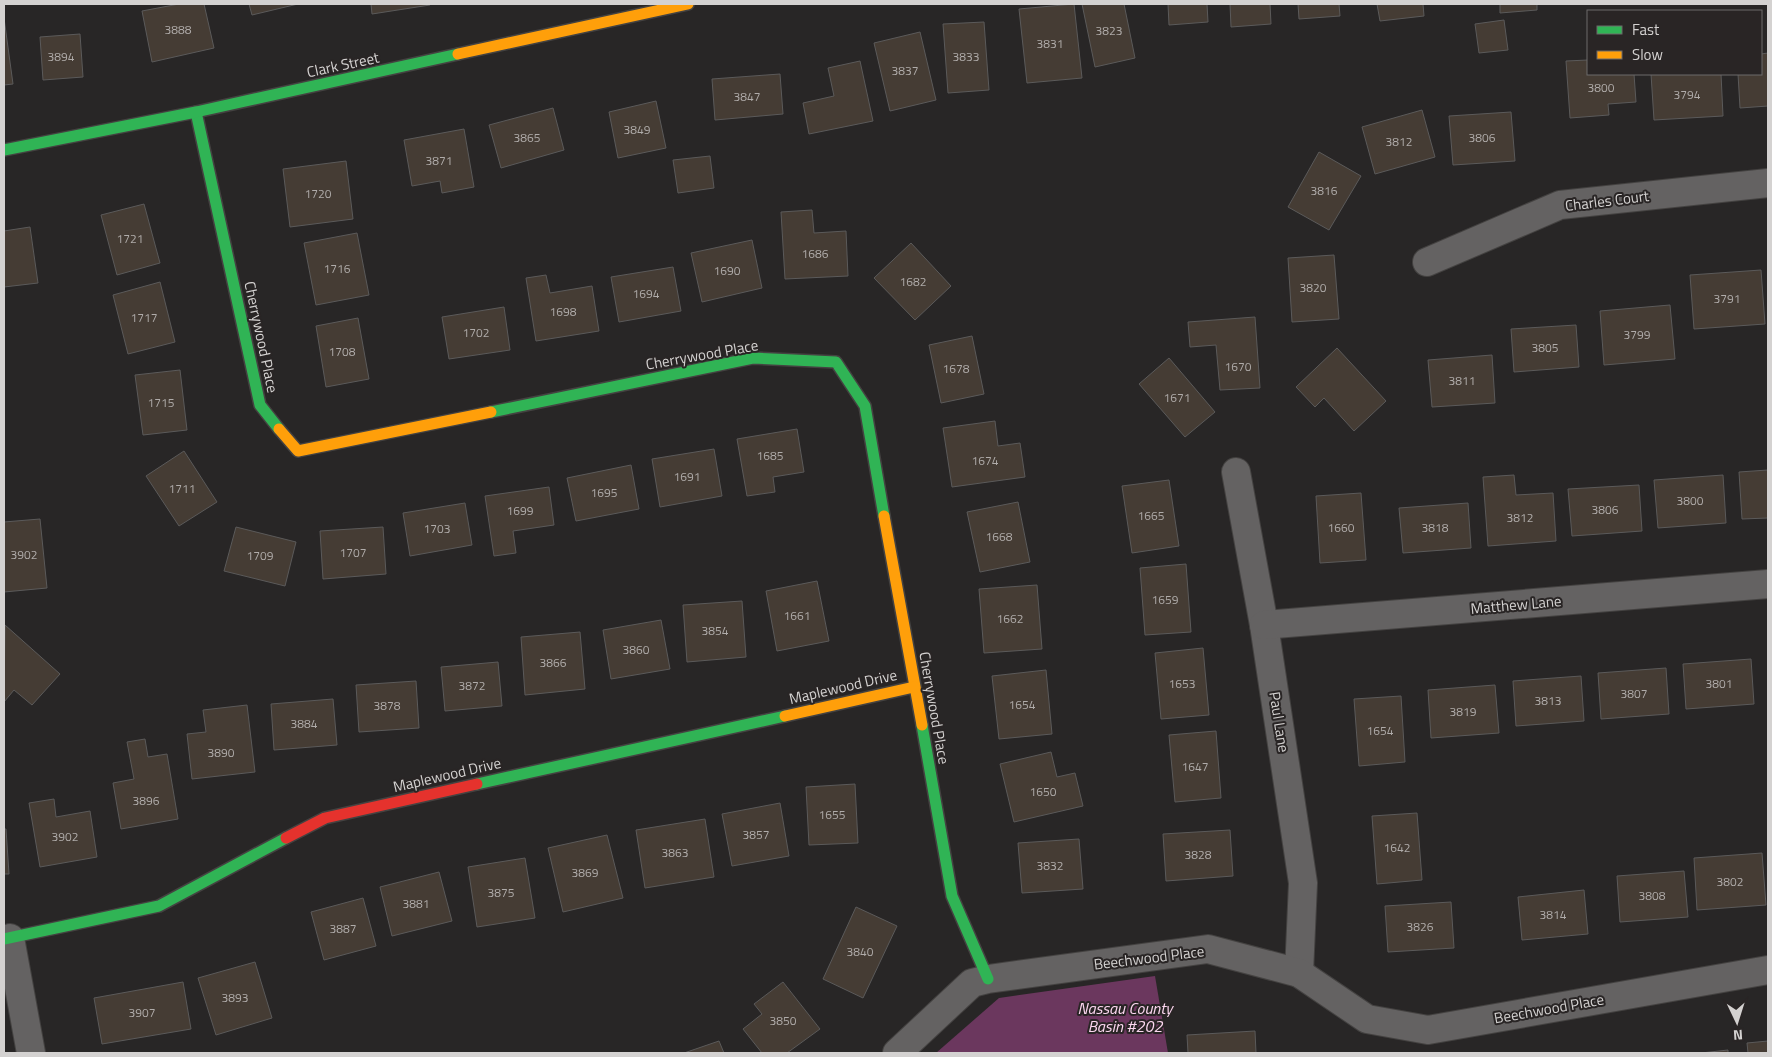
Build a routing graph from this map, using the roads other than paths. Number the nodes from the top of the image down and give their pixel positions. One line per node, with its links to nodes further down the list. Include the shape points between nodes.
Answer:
1 (688, 4): 2 (street, Clark Street)
2 (196, 112): 3 (street, Clark Street); 9 (street, Cherrywood Place, via 260,405 298,451 753,358 836,362 865,406)
3 (4, 150)
4 (1768, 183): 5 (street, Charles Court, via 1560,205)
5 (1427, 262)
6 (1236, 472): 8 (street, Paul Lane)
7 (1768, 584): 8 (street, Matthew Lane)
8 (1264, 625): 12 (street, Paul Lane, via 1303,883)
9 (914, 687): 10 (street, Maplewood Drive, via 325,818 160,906); 13 (street, Cherrywood Place, via 952,896)
10 (7, 938): 14 (street)
11 (1768, 970): 12 (street, Beechwood Place, via 1428,1030 1367,1019)
12 (1299, 973): 13 (street, Beechwood Place, via 1208,949)
13 (988, 979): 15 (street, Beechwood Place, via 972,983)
14 (31, 1053)
15 (897, 1053)

